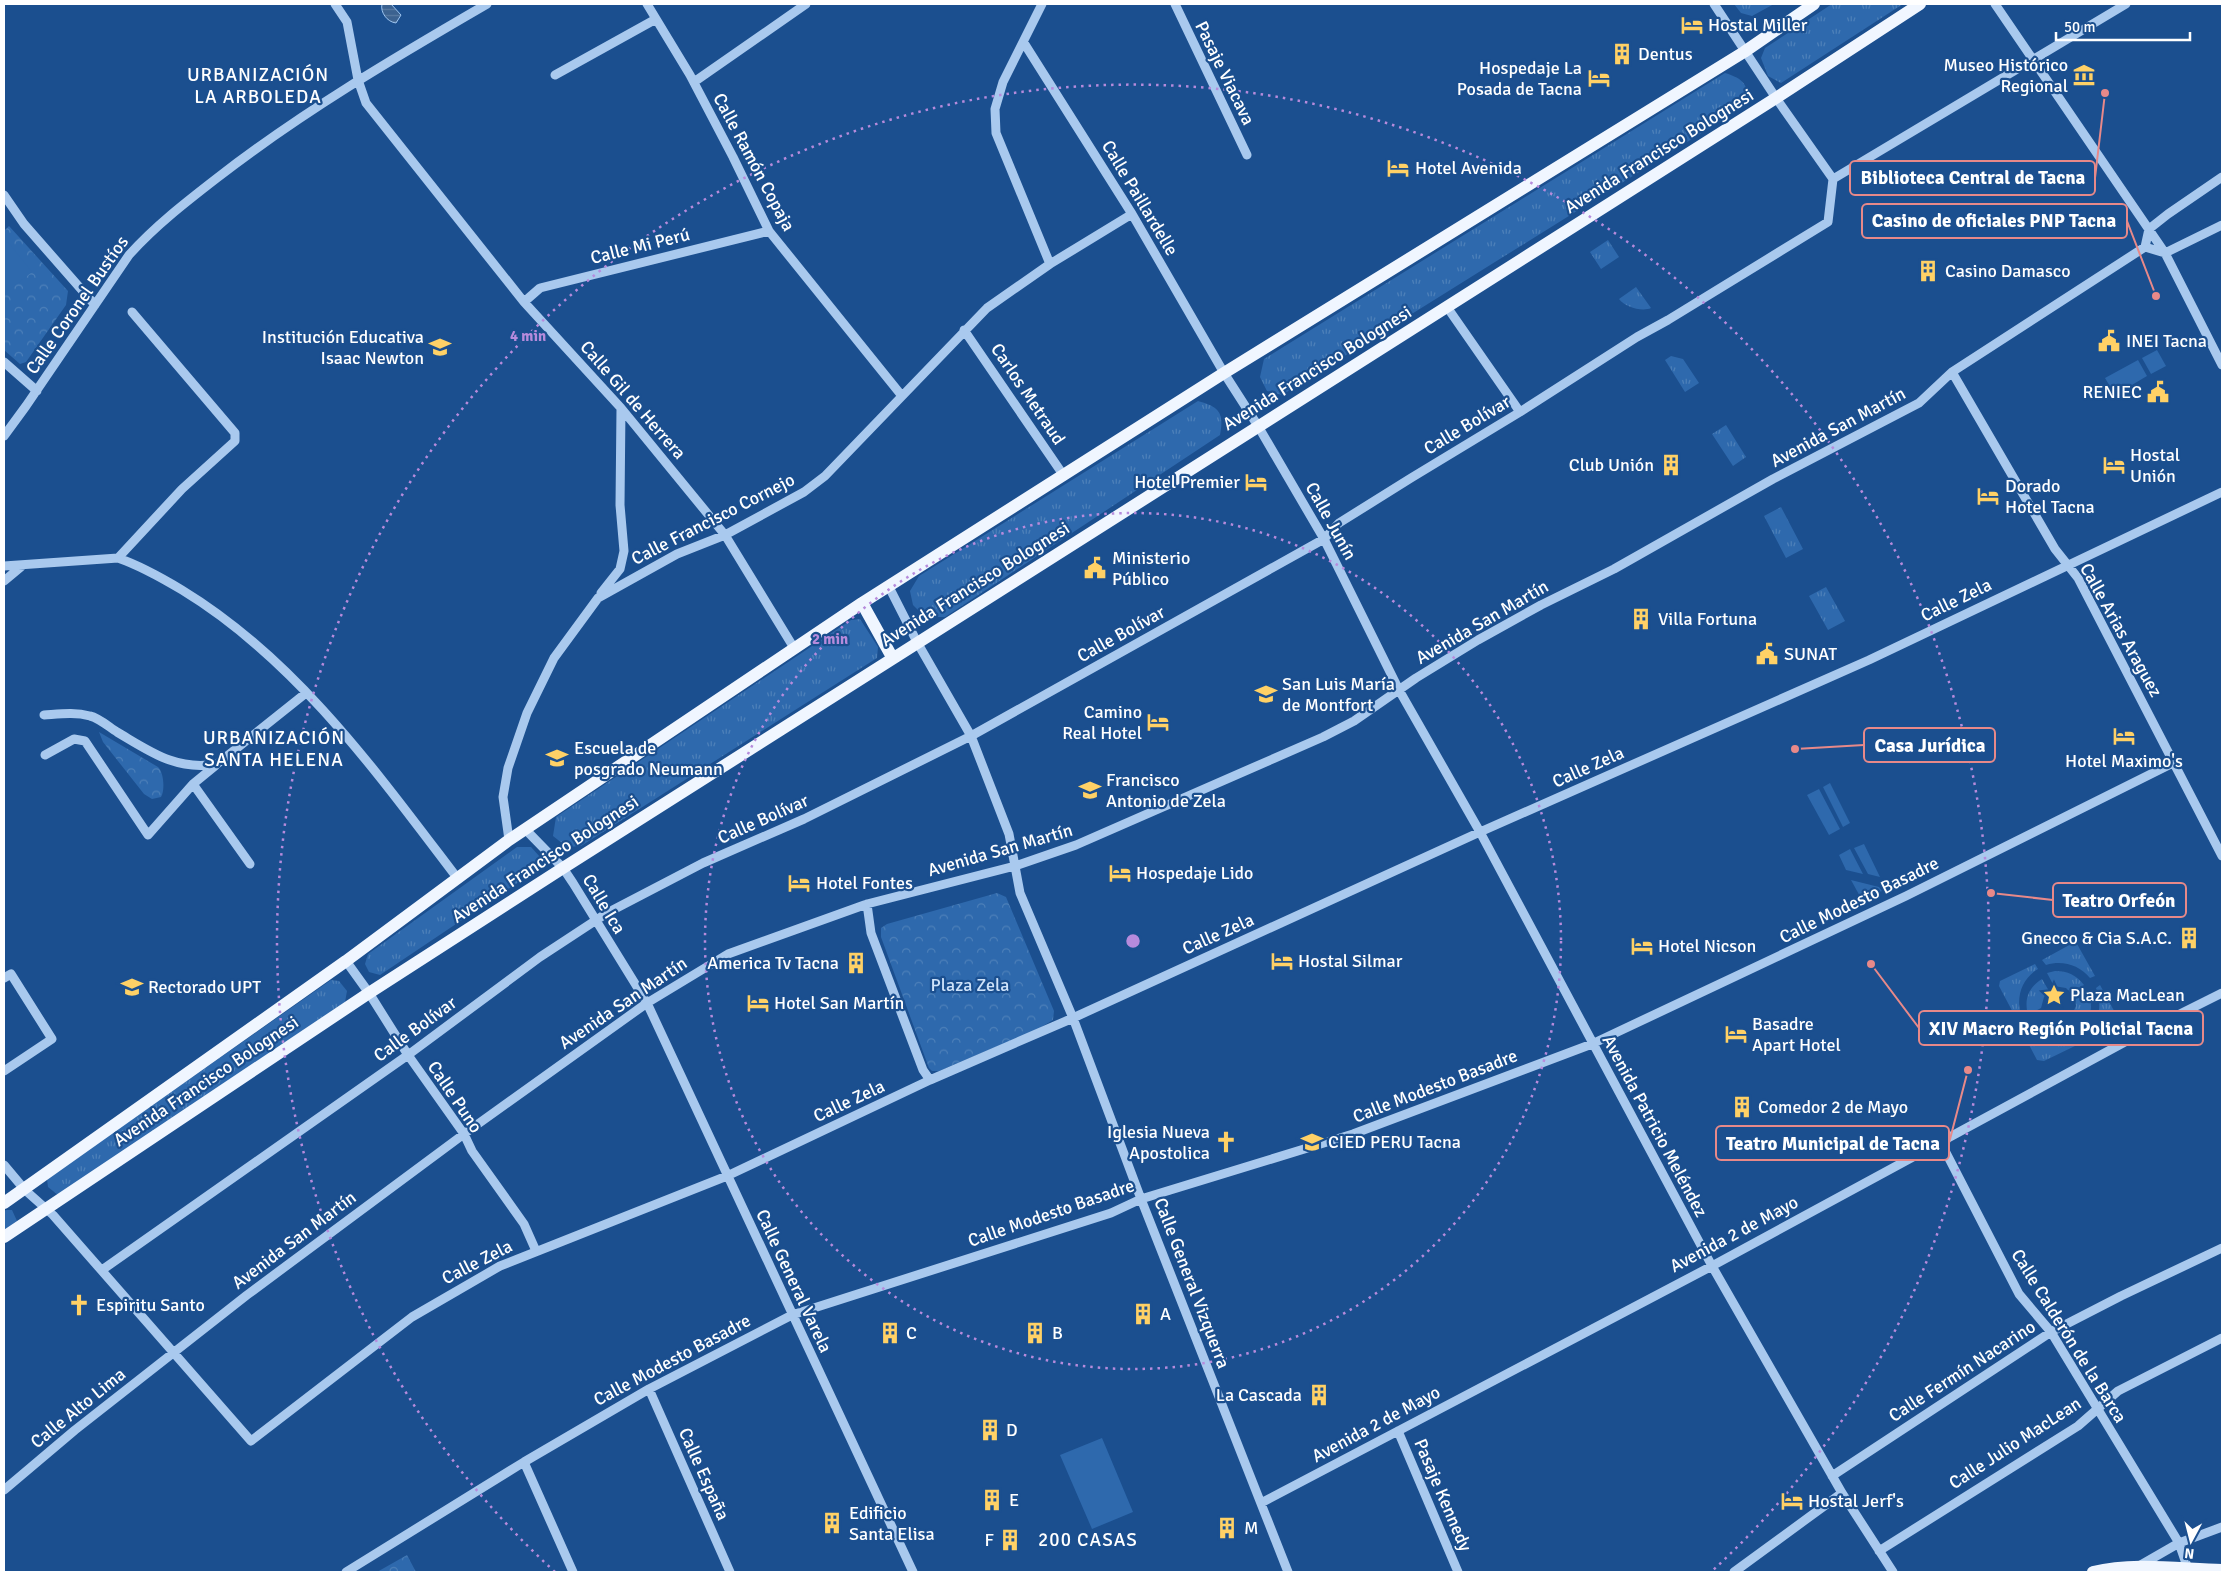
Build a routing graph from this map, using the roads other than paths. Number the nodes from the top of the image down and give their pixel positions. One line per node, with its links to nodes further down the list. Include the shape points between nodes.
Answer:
1 (335, 4): 17 (street, Calle Gil de Herrera, via 347,22)
2 (487, 4): 17 (street, Calle Coronel Bustíos)
3 (646, 4): 12 (street, Calle Ramón Copaja)
4 (806, 4): 18 (street)
5 (1042, 4): 13 (street)
6 (1174, 4): 20 (street, Pasaje Viacava)
7 (1714, 4): 14 (street)
8 (1814, 4): 14 (main road, Avenida Francisco Bolognesi)
9 (1920, 4): 19 (main road, Avenida Francisco Bolognesi)
10 (1995, 4): 15 (street)
11 (2126, 4): 15 (street)
12 (656, 20): 16 (street); 18 (street, Calle Ramón Copaja)
13 (1024, 43): 24 (street, Calle Paillardelle); 30 (street, via 1003,82 995,109 996,133)
14 (1744, 52): 19 (street); 39 (main road, Avenida Francisco Bolognesi)
15 (2032, 60): 22 (street); 26 (street)
16 (556, 75)
17 (358, 80): 31 (street, Calle Gil de Herrera, via 366,103); 32 (street, Calle Coronel Bustíos, via 241,160 170,214 129,255)
18 (694, 82): 27 (street, Calle Ramón Copaja)
19 (1776, 98): 22 (street); 33 (main road, Avenida Francisco Bolognesi)
20 (1247, 155)
21 (2222, 178): 26 (street)
22 (1833, 179): 43 (street, Calle Bolívar, via 1828,222 1636,337)
23 (4, 195): 32 (street, via 24,224)
24 (1132, 214): 30 (street, Calle Francisco Cornejo); 39 (street, Calle Paillardelle)
25 (2222, 225): 29 (street)
26 (2149, 229): 28 (street); 29 (street)
27 (769, 231): 31 (street, Calle Mi Perú, via 540,288); 41 (street, Calle Ramón Copaja)
28 (2145, 247): 29 (street); 38 (street, Avenida San Martín)
29 (2165, 253): 37 (street)
30 (1050, 264): 35 (street, Calle Francisco Cornejo, via 987,308)
31 (524, 302): 42 (street, Calle Gil de Herrera)
32 (95, 305): 40 (street, Calle Coronel Bustíos)
33 (1447, 306): 43 (street); 44 (main road, Avenida Francisco Bolognesi)
34 (132, 312): 50 (street, via 235,433 235,441 182,489)
35 (964, 330): 41 (street, Calle Francisco Cornejo); 46 (street, Carlos Metraud)
36 (4, 362): 40 (street)
37 (2222, 365)
38 (1952, 372): 51 (street, Calle Arias Araguez); 61 (street, Avenida San Martín, via 1919,403 1534,609)
39 (1224, 373): 44 (street, Calle Junín); 46 (main road, Avenida Francisco Bolognesi)
40 (36, 391): 45 (street, Calle Coronel Bustíos)
41 (902, 396): 48 (street, Calle Francisco Cornejo, via 825,476 804,492)
42 (621, 408): 48 (street, Calle Gil de Herrera); 56 (street, via 620,505 624,551 620,569)
43 (1520, 412): 49 (street, Calle Bolívar, via 1339,523)
44 (1258, 426): 49 (street, Calle Junín); 58 (main road, Avenida Francisco Bolognesi)
45 (4, 436)
46 (1064, 476): 55 (main road, Avenida Francisco Bolognesi)
47 (2222, 492): 51 (street, Calle Zela)
48 (725, 535): 56 (street, Calle Francisco Cornejo, via 677,554); 59 (street, Calle Gil de Herrera)
49 (1324, 539): 61 (street, Calle Junín); 64 (street, Calle Bolívar)
50 (118, 558): 53 (street); 62 (street, via 158,576 199,601 245,635)
51 (2067, 565): 66 (street, Calle Arias Araguez, via 2078,578); 70 (street, Calle Zela, via 1854,667)
52 (4, 566): 53 (street)
53 (22, 566): 54 (street)
54 (4, 581)
55 (889, 587): 57 (main road, Avenida Francisco Bolognesi); 58 (street, Calle General Vizquerra)
56 (598, 598): 71 (street, Calle Francisco Cornejo, via 554,658 527,713 508,768 503,797)
57 (862, 603): 59 (main road, Avenida Francisco Bolognesi); 60 (main road)
58 (917, 642): 60 (main road, Avenida Francisco Bolognesi); 64 (street, Calle General Vizquerra)
59 (794, 648): 69 (main road, Avenida Francisco Bolognesi)
60 (892, 657): 75 (main road, Avenida Francisco Bolognesi)
61 (1399, 690): 70 (street, Avenida Patricio Meléndez); 74 (street, Avenida San Martín, via 1324,738 1076,845)
62 (306, 693): 67 (street); 76 (street, via 368,761)
63 (44, 715): 67 (street, via 92,716 161,758 180,765 200,767)
64 (971, 736): 74 (street, Calle General Vizquerra, via 1009,834); 78 (street, Calle Bolívar, via 804,819 703,863)
65 (45, 756): 68 (street, via 74,739 85,741 148,835)
66 (2174, 762): 72 (street, Calle Arias Araguez); 85 (street, Calle Modesto Basadre, via 1906,896)
67 (217, 764): 68 (street)
68 (193, 784): 73 (street)
69 (524, 829): 71 (main road, Avenida Francisco Bolognesi); 75 (street, Calle Ica)
70 (1480, 832): 84 (street, Calle Zela); 85 (street, Avenida Patricio Meléndez)
71 (509, 840): 76 (main road, Avenida Francisco Bolognesi)
72 (2222, 856)
73 (250, 864)
74 (1015, 866): 77 (street, Avenida San Martín); 84 (street, Calle General Vizquerra, via 1020,893)
75 (562, 868): 78 (street, Calle Ica); 81 (main road, Avenida Francisco Bolognesi)
76 (458, 879): 79 (main road, Avenida Francisco Bolognesi)
77 (867, 904): 83 (street, Avenida San Martín, via 728,954); 88 (street, via 871,933 923,1070)
78 (596, 921): 83 (street, Calle Ica); 86 (street, Calle Bolívar, via 540,957)
79 (346, 961): 81 (street, Calle Puno); 93 (main road, Avenida Francisco Bolognesi)
80 (4, 978): 87 (street, via 11,974 52,1039)
81 (369, 993): 86 (street, Calle Puno); 96 (main road, Avenida Francisco Bolognesi)
82 (2222, 993): 90 (street, Avenida 2 de Mayo, via 2134,1036)
83 (647, 1003): 89 (street, Avenida San Martín); 92 (street, Calle General Varela)
84 (1073, 1018): 88 (street, Calle Zela); 94 (street, Calle General Vizquerra)
85 (1592, 1044): 94 (street, Calle Modesto Basadre, via 1353,1134); 100 (street, Avenida Patricio Meléndez)
86 (408, 1055): 89 (street, Calle Puno); 101 (street, Calle Bolívar)
87 (4, 1071)
88 (930, 1080): 92 (street, Calle Zela)
89 (464, 1134): 99 (street, Calle Puno, via 472,1152 524,1224); 105 (street, Avenida San Martín)
90 (1940, 1141): 100 (street, Avenida 2 de Mayo); 103 (street, Calle Calderón de la Barca, via 2019,1294)
91 (4, 1165): 93 (street)
92 (727, 1176): 99 (street, Calle Zela); 102 (street, Calle General Varela)
93 (25, 1190): 95 (main road, Avenida Francisco Bolognesi); 96 (street)
94 (1141, 1199): 102 (street, Calle Modesto Basadre, via 1111,1213); 113 (street, Calle General Vizquerra)
95 (4, 1203)
96 (47, 1208): 97 (main road, Avenida Francisco Bolognesi); 101 (street)
97 (4, 1238)
98 (2222, 1248): 103 (street, Calle Fermín Nacarino)
99 (536, 1251): 105 (street, Calle Zela, via 500,1266 412,1317 251,1441)
100 (1712, 1266): 108 (street, Avenida 2 de Mayo); 110 (street, Avenida Patricio Meléndez)
101 (102, 1270): 105 (street)
102 (792, 1315): 106 (street, Calle Modesto Basadre); 123 (street, Calle General Varela)
103 (2051, 1332): 107 (street, Calle Calderón de la Barca); 110 (street, Calle Fermín Nacarino)
104 (2222, 1338): 107 (street, Calle Julio MacLean, via 2118,1390)
105 (174, 1352): 111 (street, Calle Alto Lima)
106 (649, 1389): 109 (street, Calle Modesto Basadre); 122 (street, Calle España)
107 (2096, 1410): 115 (street, Calle Calderón de la Barca); 116 (street, Calle Julio MacLean, via 2078,1426)
108 (1398, 1431): 113 (street, Avenida 2 de Mayo); 125 (street, Pasaje Kennedy)
109 (524, 1462): 120 (street, Calle Modesto Basadre); 121 (street)
110 (1832, 1476): 112 (street, Avenida Patricio Meléndez)
111 (4, 1490)
112 (1842, 1493): 116 (street, Avenida Patricio Meléndez); 126 (street)
113 (1261, 1503): 124 (street, Calle General Vizquerra)
114 (2222, 1527): 115 (street)
115 (2179, 1543): 117 (street); 119 (street, Calle Calderón de la Barca)
116 (1879, 1551): 127 (street, Avenida Patricio Meléndez)
117 (2139, 1567): 119 (main road); 128 (main road)
118 (2222, 1570): 119 (main road)
119 (2189, 1571)
120 (346, 1572)
121 (573, 1572)
122 (730, 1572)
123 (913, 1572)
124 (1288, 1572)
125 (1458, 1572)
126 (1734, 1572)
127 (1893, 1572)
128 (2093, 1572)

